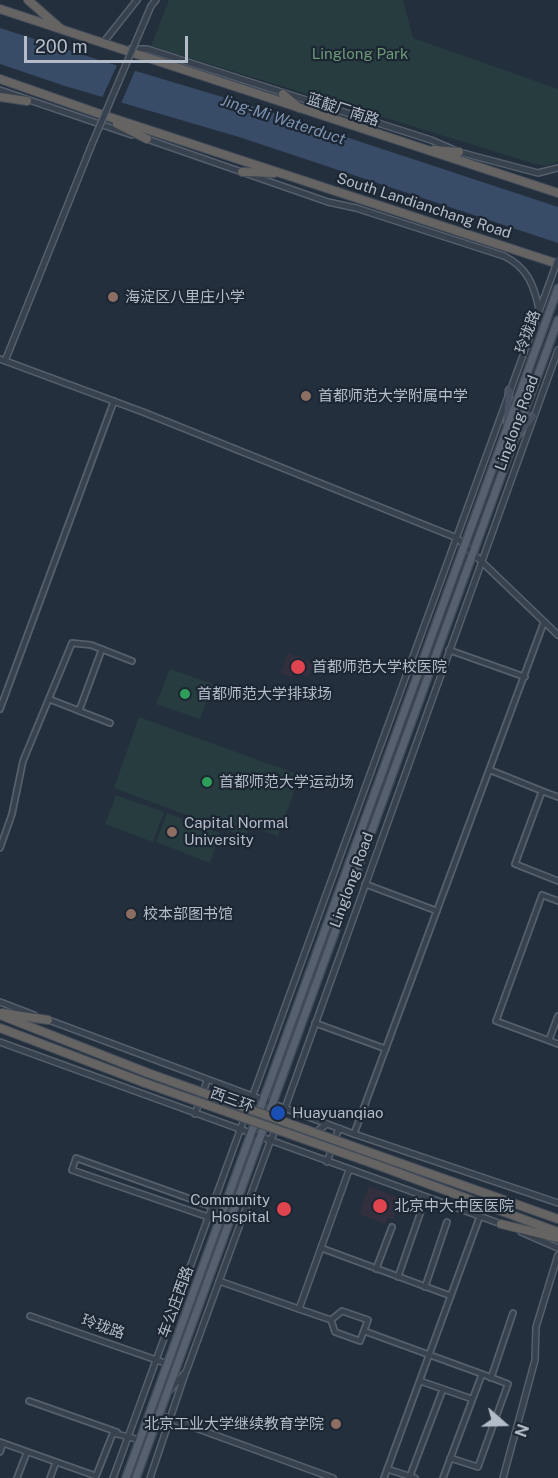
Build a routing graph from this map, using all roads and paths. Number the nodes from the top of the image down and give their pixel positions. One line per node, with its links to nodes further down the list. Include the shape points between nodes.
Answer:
1 (28, 0): 5 (highway)
2 (137, 0): 6 (street)
3 (153, 2): 27 (street, bridge)
4 (0, 9): 5 (highway, 蓝靛厂南路)
5 (62, 30): 6 (highway, 蓝靛厂南路)
6 (103, 43): 7 (highway, 蓝靛厂南路)
7 (121, 48): 10 (street, 蓝靛厂南路, via 147,49); 13 (highway, 蓝靛厂南路)
8 (0, 79): 14 (highway)
9 (0, 90): 12 (street)
10 (283, 94): 13 (highway); 17 (street, 蓝靛厂南路)
11 (0, 96): 12 (highway)
12 (27, 101): 15 (street)
13 (303, 111): 16 (highway, 蓝靛厂南路)
14 (100, 114): 15 (highway); 20 (highway)
15 (147, 140): 19 (street)
16 (421, 149): 17 (highway); 21 (highway, 蓝靛厂南路)
17 (459, 152): 18 (street, 蓝靛厂南路, via 538,173)
18 (558, 168)
19 (242, 172): 20 (highway); 24 (street, via 504,256 524,269)
20 (282, 173): 22 (highway, South Landianchang Road)
21 (558, 193)
22 (558, 262): 24 (street, 玲珑路, bridge)
23 (558, 288): 31 (main road, 玲珑路)
24 (539, 311): 28 (street, Linglong Road)
25 (558, 320): 32 (main road, 玲珑路)
26 (558, 350): 30 (street, Linglong Road)
27 (2, 360): 29 (street)
28 (509, 390): 31 (main road); 33 (street, Linglong Road)
29 (114, 401): 33 (street); 44 (street)
30 (533, 416): 32 (main road); 36 (street, Linglong Road)
31 (507, 429): 34 (main road, Linglong Road)
32 (515, 438): 35 (main road, Linglong Road)
33 (457, 538): 34 (street); 66 (street, Linglong Road)
34 (465, 546): 35 (street); 67 (main road, Linglong Road)
35 (473, 553): 36 (street); 68 (main road, Linglong Road)
36 (481, 561): 37 (street); 40 (street, Linglong Road)
37 (544, 622): 38 (street); 42 (street)
38 (558, 635)
39 (102, 649): 41 (street); 43 (street, via 72,643); 45 (street)
40 (449, 650): 42 (street); 52 (street, Linglong Road)
41 (132, 661)
42 (525, 677): 47 (street)
43 (49, 699): 45 (street); 50 (street, via 23,761)
44 (0, 709)
45 (79, 711): 46 (street)
46 (110, 723)
47 (490, 770): 48 (street); 54 (street)
48 (543, 791): 49 (street); 51 (street, via 515,864)
49 (558, 797)
50 (0, 848)
51 (558, 881)
52 (365, 884): 54 (street); 59 (street, Linglong Road)
53 (558, 901): 61 (street, via 542,895 496,1021)
54 (437, 911): 64 (street)
55 (0, 1002): 58 (street)
56 (0, 1014): 58 (highway); 91 (highway, 西三环, bridge, via 148,1073)
57 (558, 1016): 61 (street)
58 (48, 1020): 65 (street)
59 (315, 1023): 64 (street); 69 (street, Linglong Road)
60 (1, 1028): 96 (highway, 西三环, bridge)
61 (549, 1040): 63 (street)
62 (0, 1042): 70 (street)
63 (558, 1044)
64 (386, 1049): 79 (street)
65 (207, 1081): 66 (street); 70 (street)
66 (252, 1096): 67 (street); 71 (street, Linglong Road)
67 (264, 1100): 68 (street); 73 (main road, Linglong Road)
68 (273, 1104): 69 (street); 74 (main road, Linglong Road)
69 (285, 1108): 75 (street); 76 (street, Linglong Road)
70 (195, 1114): 72 (street)
71 (244, 1114): 72 (street, via 221,1106); 73 (street); 78 (street, Linglong Road)
72 (205, 1118): 78 (street)
73 (258, 1119): 74 (street); 80 (main road, 车公庄西路)
74 (267, 1122): 76 (street); 81 (main road, Linglong Road)
75 (327, 1124): 76 (street, via 309,1137); 77 (street)
76 (277, 1126): 82 (street, Linglong Road)
77 (339, 1128): 79 (street); 83 (street)
78 (239, 1131): 80 (street); 86 (street, Linglong Road)
79 (354, 1134): 85 (street)
80 (252, 1135): 81 (street); 87 (main road, 车公庄西路)
81 (261, 1138): 82 (street); 119 (main road, Linglong Road)
82 (270, 1142): 83 (street); 103 (street, Linglong Road)
83 (327, 1162): 84 (street)
84 (348, 1170): 89 (street); 98 (street)
85 (558, 1203)
86 (212, 1207): 87 (street); 90 (street, Linglong Road); 90 (street, via 76,1158 72,1170)
87 (224, 1211): 92 (main road, 车公庄西路)
88 (421, 1211): 102 (street)
89 (480, 1216): 94 (street); 105 (street)
90 (208, 1217): 92 (street); 112 (street, Linglong Road)
91 (558, 1219)
92 (220, 1221): 113 (main road, 车公庄西路)
93 (447, 1222): 104 (street)
94 (501, 1224): 97 (highway); 99 (street)
95 (392, 1227): 101 (street)
96 (558, 1232)
97 (558, 1238)
98 (321, 1248): 101 (street); 106 (street)
99 (558, 1248)
100 (558, 1255): 145 (street, via 536,1327 535,1360)
101 (376, 1269): 102 (street)
102 (398, 1277): 104 (street)
103 (219, 1281): 106 (street); 114 (street, Linglong Road)
104 (425, 1287): 105 (street)
105 (451, 1296): 111 (street)
106 (299, 1309): 109 (street)
107 (513, 1313): 116 (street)
108 (30, 1316): 112 (street, 玲珑路)
109 (332, 1320): 110 (street, via 335,1332 360,1341); 110 (street, via 342,1311 368,1320)
110 (364, 1331): 111 (street)
111 (430, 1354): 115 (street); 117 (street)
112 (156, 1360): 113 (street, 玲珑路); 125 (street, Linglong Road)
113 (168, 1364): 126 (main road, 车公庄西路)
114 (186, 1372): 119 (street, Linglong Road); 123 (street)
115 (482, 1374): 116 (street); 120 (street)
116 (491, 1378): 130 (street, via 508,1384 478,1467)
117 (420, 1381): 118 (street); 133 (street)
118 (443, 1389): 120 (street); 134 (street)
119 (168, 1392): 122 (main road, Linglong Road)
120 (472, 1399): 130 (street)
121 (29, 1401): 124 (street)
122 (160, 1415): 123 (street); 140 (main road, Linglong Road)
123 (171, 1419): 141 (street); 142 (street)
124 (117, 1432): 125 (street); 132 (street, via 98,1474 93,1476)
125 (129, 1436): 126 (street); 138 (street, Linglong Road)
126 (140, 1440): 139 (main road, 车公庄西路)
127 (2, 1443): 128 (street); 129 (street)
128 (0, 1452)
129 (27, 1452): 131 (street); 135 (street)
130 (450, 1458): 144 (street)
131 (56, 1462): 132 (street); 136 (street)
132 (76, 1469): 137 (street)
133 (387, 1469): 134 (street); 143 (street)
134 (413, 1477)
135 (17, 1478)
136 (50, 1478)
137 (72, 1478)
138 (113, 1478)
139 (126, 1478)
140 (136, 1478)
141 (150, 1478)
142 (333, 1478)
143 (384, 1478)
144 (442, 1478)
145 (503, 1478)

